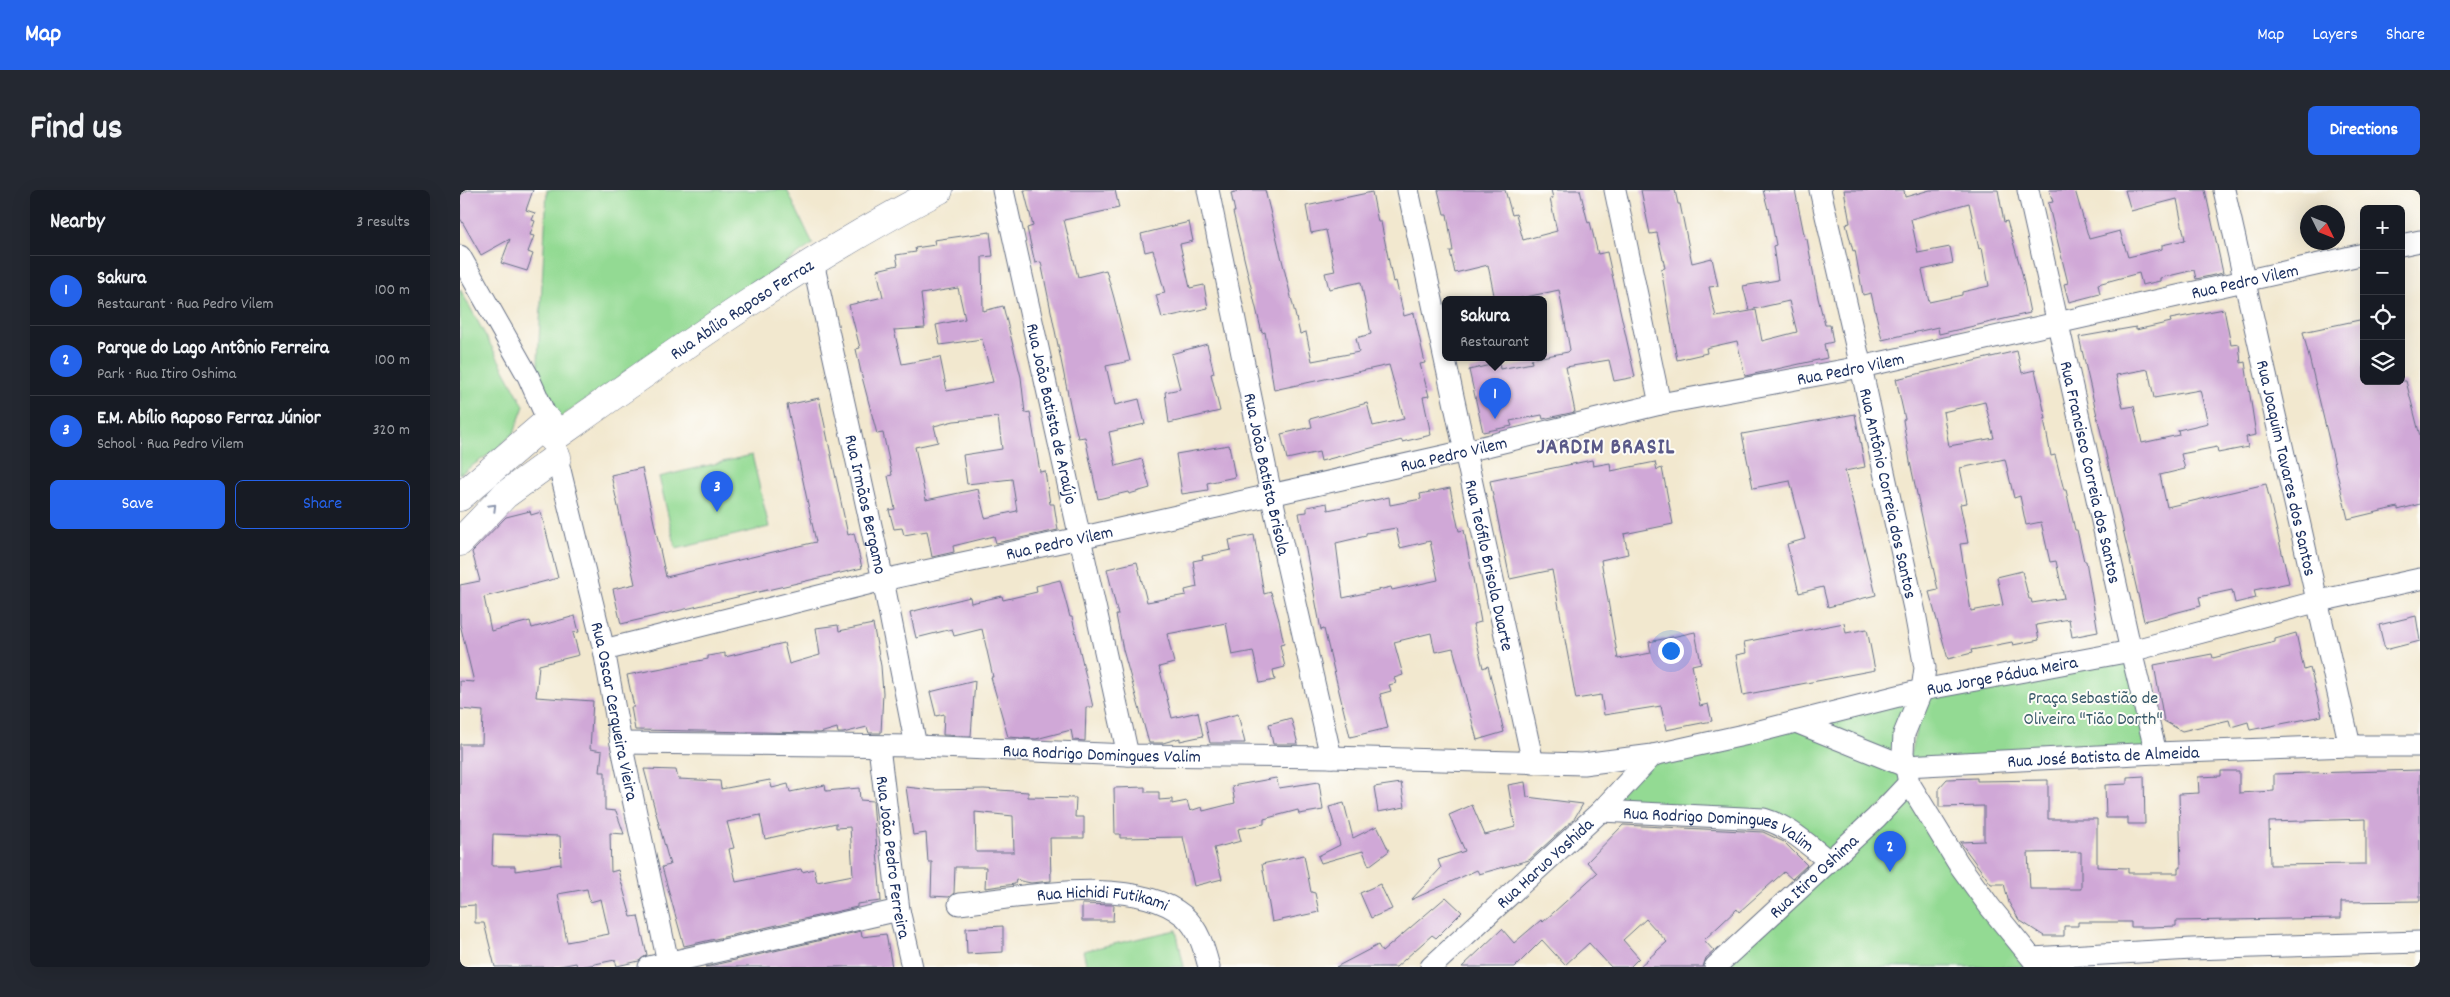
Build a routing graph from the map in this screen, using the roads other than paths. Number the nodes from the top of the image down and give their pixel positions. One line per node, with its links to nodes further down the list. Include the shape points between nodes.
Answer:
1 (939, 190): 13 (street, Rua Abílio Raposo Ferraz, via 870,226)
2 (1003, 190): 24 (street, Rua João Batista de Araújo)
3 (1208, 190): 22 (street, Rua João Batista Brisola)
4 (1408, 190): 16 (street, Rua Teófilo Brisola Duarte)
5 (1615, 190): 19 (street)
6 (1820, 190): 18 (street, Rua Antônio Correia dos Santos)
7 (2028, 190): 15 (street, Rua Francisco Correia dos Santos)
8 (2224, 190): 14 (street, Rua Joaquim Tavares dos Santos)
9 (2420, 241): 10 (street)
10 (2405, 244)
11 (2360, 255): 14 (street, Rua Pedro Vilem)
12 (460, 256): 20 (street, Rua Oscar Cerqueira Vieira, via 528,376)
13 (813, 262): 20 (street, Rua Abílio Raposo Ferraz, via 733,312); 27 (street, Rua Irmãos Bergamo)
14 (2244, 280): 15 (street, Rua Pedro Vilem); 28 (street, Rua Joaquim Tavares dos Santos)
15 (2058, 324): 18 (street, Rua Pedro Vilem); 30 (street, Rua Francisco Correia dos Santos)
16 (1442, 343)
17 (1446, 361): 21 (street, Rua Teófilo Brisola Duarte)
18 (1861, 367): 19 (street, Rua Pedro Vilem); 31 (street, Rua Antônio Correia dos Santos, via 1915,613 1924,668)
19 (1660, 404): 21 (street, Rua Pedro Vilem)
20 (552, 439): 23 (street); 25 (street, one-way to 20); 29 (street, Rua Oscar Cerqueira Vieira)
21 (1466, 451): 22 (street, Rua Pedro Vilem); 42 (street, Rua Teófilo Brisola Duarte)
22 (1271, 494): 24 (street, Rua Pedro Vilem); 41 (street, Rua João Batista Brisola)
23 (460, 497)
24 (1079, 538): 27 (street, Rua Pedro Vilem); 39 (street, Rua João Batista de Araújo)
25 (460, 542)
26 (2420, 579): 28 (street, Rua Jorge Pádua Meira)
27 (883, 580): 29 (street, Rua Pedro Vilem); 34 (street, Rua Irmãos Bergamo)
28 (2319, 601): 30 (street, Rua Jorge Pádua Meira); 35 (street, Rua Joaquim Tavares dos Santos)
29 (604, 650): 33 (street, Rua Oscar Cerqueira Vieira)
30 (2131, 651): 31 (street, Rua Jorge Pádua Meira); 38 (street, Rua Francisco Correia dos Santos)
31 (1922, 690): 32 (street, Rua Jorge Pádua Meira); 44 (street, Rua Antônio Correia dos Santos, via 1904,734)
32 (1796, 722): 40 (street, Rua Jorge Pádua Meira); 44 (street, Rua José Batista de Almeida)
33 (621, 743): 37 (street, Rua Rodrigo Domingues Valim); 51 (street, Rua Oscar Cerqueira Vieira)
34 (916, 746): 37 (street, Rua Rodrigo Domingues Valim); 39 (street, Rua Rodrigo Domingues Valim)
35 (2350, 746): 36 (street, Rua José Batista de Almeida); 38 (street, Rua José Batista de Almeida)
36 (2420, 746)
37 (879, 747): 48 (street, Rua João Pedro Ferreira)
38 (2156, 753): 44 (street, Rua José Batista de Almeida)
39 (1128, 755): 41 (street, Rua Rodrigo Domingues Valim)
40 (1653, 755): 43 (street, Rua Jorge Pádua Meira); 45 (street, Rua Haruo Yoshida)
41 (1332, 757): 42 (street, Rua Rodrigo Domingues Valim)
42 (1533, 763): 43 (street, Rua Rodrigo Domingues Valim)
43 (1583, 764)
44 (1907, 774): 46 (street, Rua Itiro Oshima, via 1876,818); 50 (street, via 1958,863)
45 (1602, 811): 46 (street, Rua Rodrigo Domingues Valim, via 1764,819 1790,831); 54 (street, Rua Haruo Yoshida)
46 (1829, 861): 55 (street, Rua Itiro Oshima)
47 (959, 904): 53 (street, Rua Hichidi Futikami, via 1083,891 1142,896 1167,904 1185,917 1198,934)
48 (900, 910): 51 (street); 52 (street, Rua João Pedro Ferreira)
49 (2420, 942): 50 (street, via 2192,949)
50 (2035, 963)
51 (662, 965)
52 (912, 967)
53 (1209, 967)
54 (1432, 967)
55 (1715, 967)

